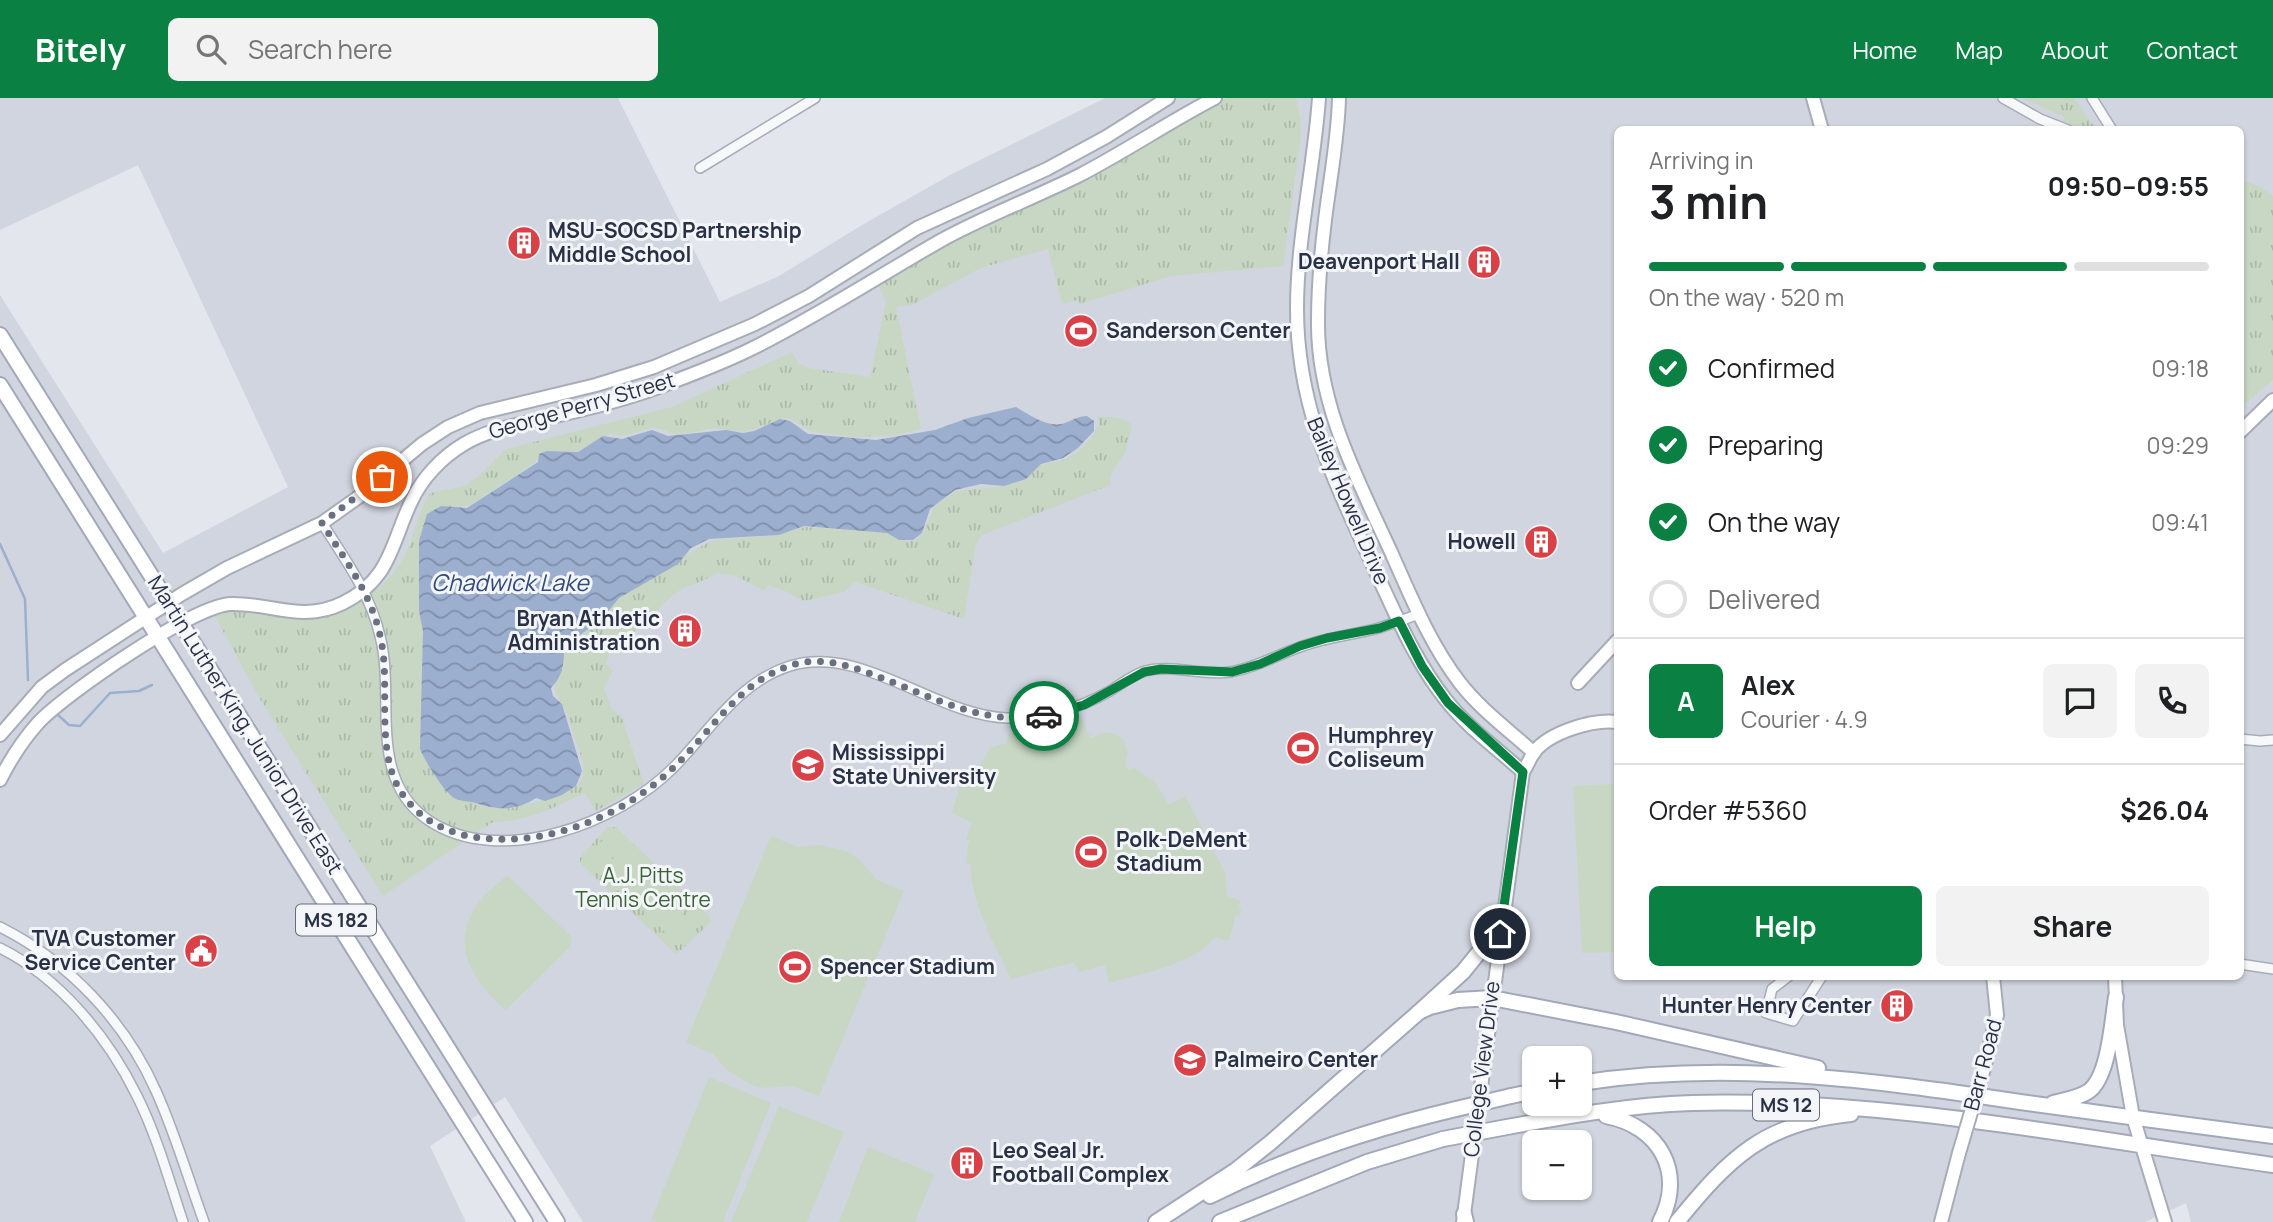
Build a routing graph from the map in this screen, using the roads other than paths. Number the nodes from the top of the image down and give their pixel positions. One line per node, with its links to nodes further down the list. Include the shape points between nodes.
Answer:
1 (815, 98): 12 (street)
2 (1168, 98): 17 (street, George Perry Street, via 1047,169 918,228 809,296 743,330 654,367 480,413 448,427)
3 (1215, 98): 18 (street, George Perry Street, via 1082,174 969,225 749,350 613,402 495,430 463,444 418,488 390,557)
4 (1319, 98): 22 (street, Bailey Howell Drive, via 1300,261 1300,365 1328,464)
5 (1339, 98): 20 (street, Bailey Howell Drive, via 1320,284 1321,363 1348,458)
6 (1813, 98): 9 (street)
7 (2003, 98): 10 (street)
8 (2092, 98): 11 (street)
9 (1821, 126)
10 (2058, 126)
11 (2110, 126)
12 (700, 168)
13 (0, 335): 19 (main road, Martin Luther King, Junior Drive East / MS 182)
14 (0, 385): 21 (main road, Martin Luther King, Junior Drive East / MS 182)
15 (2273, 400): 16 (street)
16 (2244, 428)
17 (322, 523): 18 (street); 19 (street, George Perry Street, via 227,568)
18 (364, 589): 22 (street, via 382,644 390,768 403,795 427,819 463,837 507,840 575,828 629,801 672,769 743,692 773,672 802,663 850,666 985,716 1036,717 1084,705 1144,672 1232,672 1300,646); 23 (street, George Perry Street, via 323,610 294,613 232,604 209,608)
19 (168, 603): 21 (street, George Perry Street); 23 (main road, Martin Luther King, Junior Drive East / MS 182)
20 (1419, 614): 22 (street); 31 (street, Bailey Howell Drive, via 1460,683)
21 (146, 618): 24 (main road, Martin Luther King, Junior Drive East / MS 182); 28 (street, George Perry Street, via 42,687)
22 (1399, 621): 32 (street, Bailey Howell Drive, via 1448,703)
23 (181, 623): 24 (street, George Perry Street); 66 (main road, Martin Luther King, Junior Drive East / MS 182)
24 (158, 637): 33 (street, George Perry Street, via 59,703 25,740); 60 (main road, Martin Luther King, Junior Drive East / MS 182)
25 (1614, 644): 26 (street)
26 (1578, 683)
27 (1614, 722): 31 (street, via 1574,728)
28 (0, 735)
29 (2244, 739): 30 (street)
30 (2273, 740)
31 (1534, 753): 32 (street, College View Drive)
32 (1523, 772): 34 (street, College View Drive)
33 (0, 780)
34 (1503, 912): 46 (street, College View Drive); 47 (main road, via 1463,972)
35 (0, 927): 43 (street, via 49,957)
36 (0, 948): 45 (street)
37 (2244, 965): 38 (street)
38 (2273, 969)
39 (1784, 980): 40 (street, via 1772,989 1766,1013 1793,1021)
40 (1820, 980)
41 (1993, 980): 71 (street, Barr Road, bridge, via 1997,1015)
42 (2115, 980): 44 (street)
43 (81, 984): 45 (street); 63 (street, via 111,1017 155,1088)
44 (2116, 997): 51 (main road, via 2096,1084 2074,1098); 56 (street)
45 (68, 998): 62 (street, via 96,1030 138,1097)
46 (1492, 998): 47 (main road, via 1458,1000); 49 (main road); 61 (street, College View Drive)
47 (1419, 1012): 67 (main road, via 1270,1143)
48 (1592, 1082): 49 (main road, MS 12, via 1764,1073)
49 (1884, 1082): 51 (main road, MS 12)
50 (1522, 1094): 67 (main road, bridge, via 1390,1126 1297,1158)
51 (2045, 1105): 56 (main road, MS 12)
52 (1592, 1113): 53 (main road, MS 12, via 1691,1103 1825,1106)
53 (1911, 1114): 58 (main road, MS 12); 70 (main road, via 1837,1115 1774,1133 1726,1167)
54 (1592, 1115): 69 (main road, via 1636,1125 1661,1151 1670,1184)
55 (1569, 1116): 68 (main road, MS 12, bridge, via 1443,1139 1367,1162)
56 (2133, 1117): 57 (main road, MS 12); 58 (street)
57 (2273, 1136)
58 (2143, 1146): 59 (main road, MS 12); 72 (street)
59 (2273, 1165)
60 (501, 1182): 64 (main road); 65 (main road, Martin Luther King, Junior Drive East / MS 182)
61 (1464, 1219)
62 (183, 1222)
63 (204, 1222)
64 (513, 1222)
65 (525, 1222)
66 (557, 1222)
67 (1157, 1222)
68 (1220, 1222)
69 (1660, 1222)
70 (1677, 1222)
71 (1941, 1222)
72 (2165, 1222)

